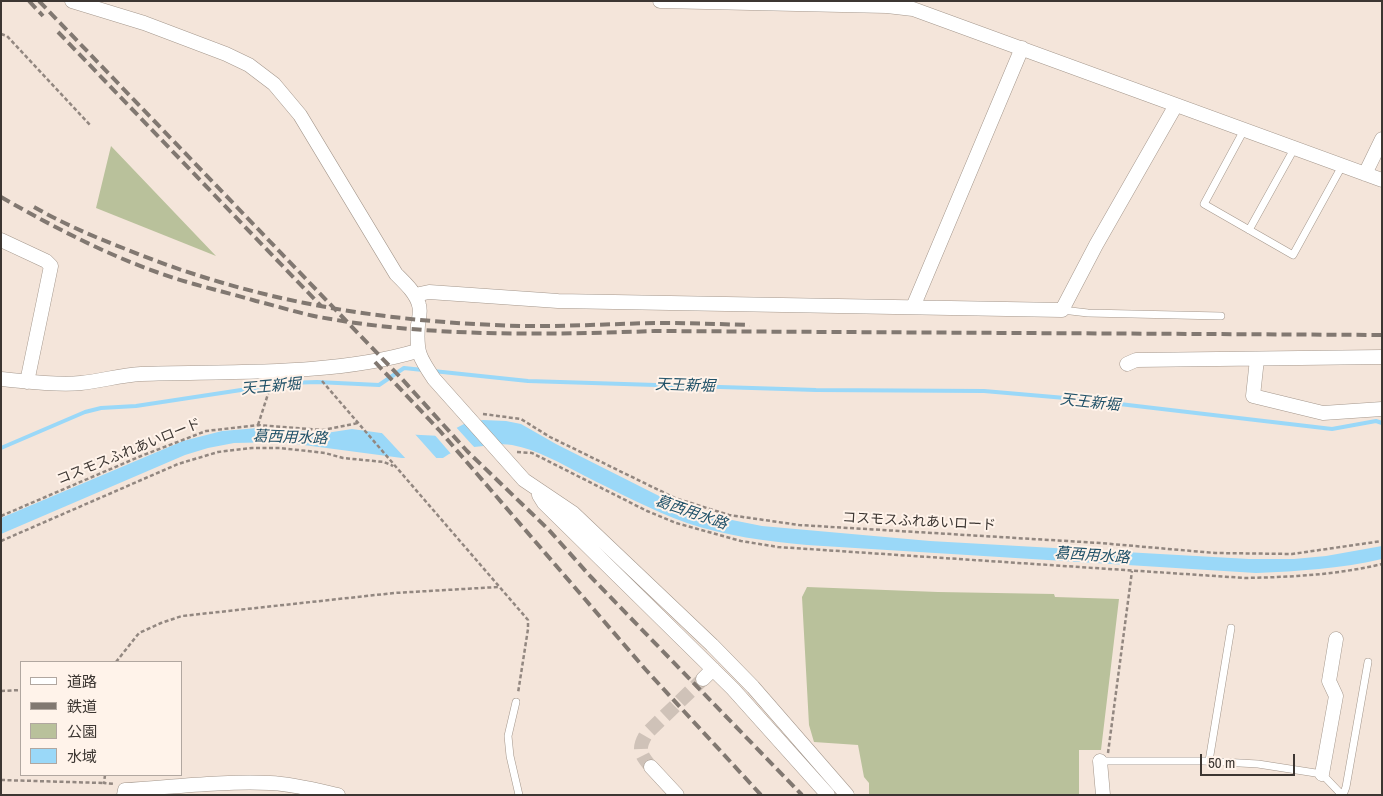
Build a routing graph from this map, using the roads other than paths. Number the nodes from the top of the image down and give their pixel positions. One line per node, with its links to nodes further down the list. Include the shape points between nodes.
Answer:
1 (72, 1): 13 (street, via 144,23 226,54 250,65 274,84 300,115 396,274)
2 (660, 1): 3 (street, via 902,7)
3 (1022, 48): 4 (street); 14 (street)
4 (1176, 105): 5 (street); 15 (street)
5 (1244, 130): 7 (street); 11 (lane, via 1204,204)
6 (1382, 139): 9 (street)
7 (1294, 149): 8 (street); 11 (lane)
8 (1342, 166): 9 (street); 11 (lane, via 1293,255)
9 (1365, 174): 10 (street)
10 (1382, 180)
11 (1249, 230)
12 (1, 240): 22 (street, via 51,266)
13 (415, 295): 14 (street, via 429,292 558,301); 17 (street, via 420,307 416,344)
14 (913, 307): 15 (street)
15 (1062, 310): 16 (lane, via 1088,314)
16 (1221, 316)
17 (420, 356): 22 (street, via 311,368 134,374 79,384); 24 (street, via 434,379 473,417 498,452)
18 (1382, 357): 19 (street)
19 (1257, 358): 20 (street, via 1136,360); 23 (street, via 1253,396 1323,413)
20 (1127, 364)
21 (1, 379): 22 (street)
22 (27, 382)
23 (1382, 409)
24 (534, 488): 37 (street, via 544,503 708,674 733,689); 38 (street, via 573,513 712,644)
25 (1231, 628): 30 (lane)
26 (1336, 640): 32 (street, via 1329,682 1336,696)
27 (1368, 662): 40 (lane)
28 (516, 702): 35 (lane, via 508,736)
29 (1104, 761): 30 (lane); 39 (street)
30 (1209, 761): 32 (lane, via 1258,764)
31 (652, 767): 36 (street)
32 (1322, 774): 40 (lane)
33 (124, 792): 34 (street, via 220,783 271,783)
34 (338, 795)
35 (519, 795)
36 (677, 795)
37 (828, 795)
38 (847, 795)
39 (1103, 795)
40 (1343, 795)

